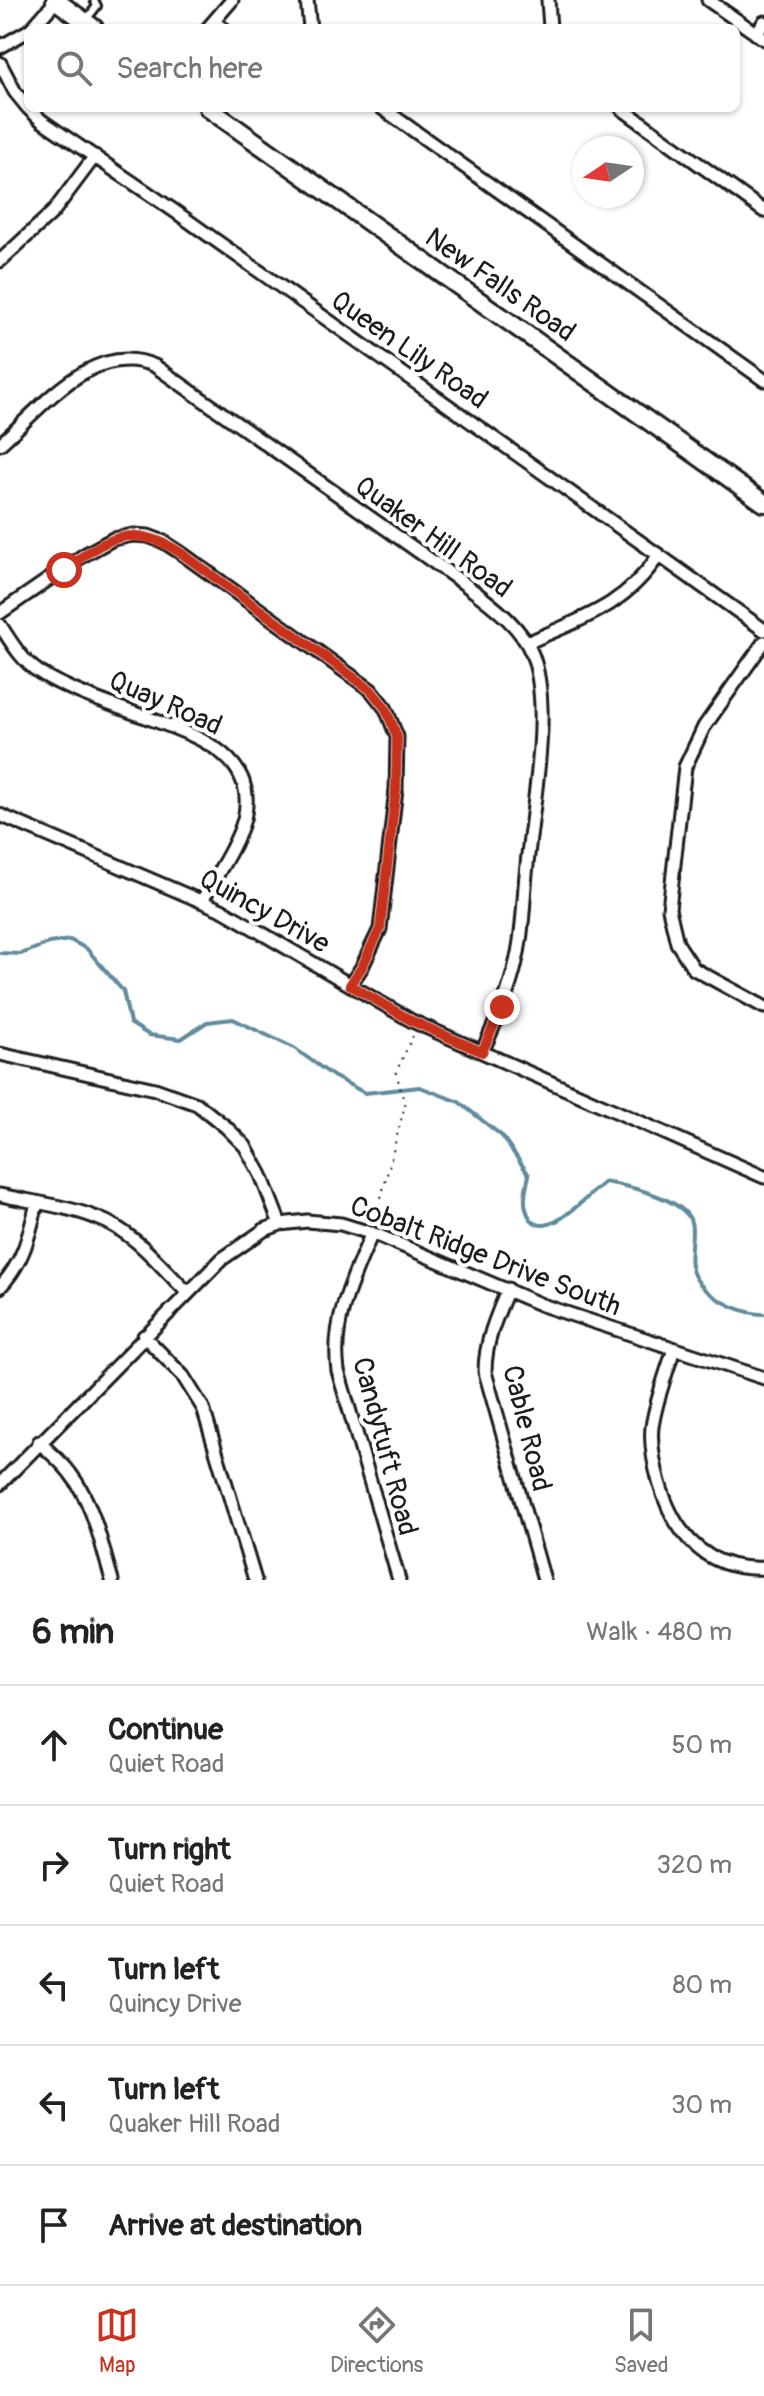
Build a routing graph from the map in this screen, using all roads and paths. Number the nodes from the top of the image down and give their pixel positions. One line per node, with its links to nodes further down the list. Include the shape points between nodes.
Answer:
1 (94, 0): 9 (lane)
2 (232, 0): 10 (street)
3 (307, 0): 11 (street)
4 (548, 0): 12 (street)
5 (708, 0): 14 (street)
6 (56, 1): 8 (street); 9 (main road)
7 (764, 22): 14 (street)
8 (35, 24)
9 (90, 24)
10 (212, 24)
11 (310, 24)
12 (550, 24)
13 (24, 33): 15 (street)
14 (760, 36)
15 (0, 47)
16 (0, 63): 17 (street, Queen Lily Road)
17 (24, 103)
18 (34, 112): 22 (street, Queen Lily Road)
19 (214, 112): 27 (main road, New Falls Road)
20 (388, 112): 25 (street)
21 (627, 112): 23 (street)
22 (95, 156): 24 (street, via 53,212); 28 (street, Queen Lily Road)
23 (764, 211)
24 (0, 261)
25 (764, 380)
26 (0, 444): 33 (street, Quaker Hill Road, via 86,370 121,359 145,362 466,585)
27 (764, 503)
28 (659, 555): 31 (street, Queen Lily Road); 33 (street, via 623,597)
29 (0, 613): 36 (street, via 108,541 148,536 181,553 371,690 397,737 396,789 380,929)
30 (0, 625): 35 (street, Quay Road, via 41,673 196,736 233,764 244,793 244,818)
31 (764, 630)
32 (764, 642): 37 (street, via 704,727 685,767 669,909 677,943 694,969)
33 (527, 643): 39 (street, Quaker Hill Road, via 539,673 541,709 519,945 510,985)
34 (0, 815): 35 (street, Quincy Drive)
35 (202, 901): 36 (street, Quincy Drive)
36 (350, 985): 38 (street, Quincy Drive)
37 (764, 1007)
38 (419, 1024): 39 (street, Quincy Drive); 45 (path, via 396,1072 405,1105)
39 (482, 1052): 41 (street, Quincy Drive)
40 (0, 1054): 44 (street, via 155,1089 197,1104 245,1146)
41 (764, 1177)
42 (0, 1195): 43 (street)
43 (37, 1203): 46 (street, via 26,1250); 48 (street, via 112,1225)
44 (280, 1224): 45 (street, Cobalt Ridge Drive South, via 328,1222); 48 (street, Cobalt Ridge Drive South, via 234,1248)
45 (372, 1233): 47 (street, Cobalt Ridge Drive South); 57 (street, Candytuft Road, via 342,1308 335,1353)
46 (0, 1287)
47 (508, 1289): 50 (street, Cobalt Ridge Drive South); 58 (street, Cable Road, via 490,1333 485,1372)
48 (188, 1293): 49 (street, Cobalt Ridge Drive South)
49 (144, 1336): 52 (street, Cobalt Ridge Drive South); 56 (street, via 183,1376 203,1408)
50 (674, 1349): 51 (street, Cobalt Ridge Drive South); 54 (street, via 656,1406 652,1443 670,1515 705,1553 734,1566)
51 (764, 1378)
52 (39, 1442): 53 (street, Cobalt Ridge Drive South); 55 (street, via 81,1488)
53 (0, 1484)
54 (764, 1568)
55 (112, 1580)
56 (255, 1580)
57 (399, 1580)
58 (544, 1580)

